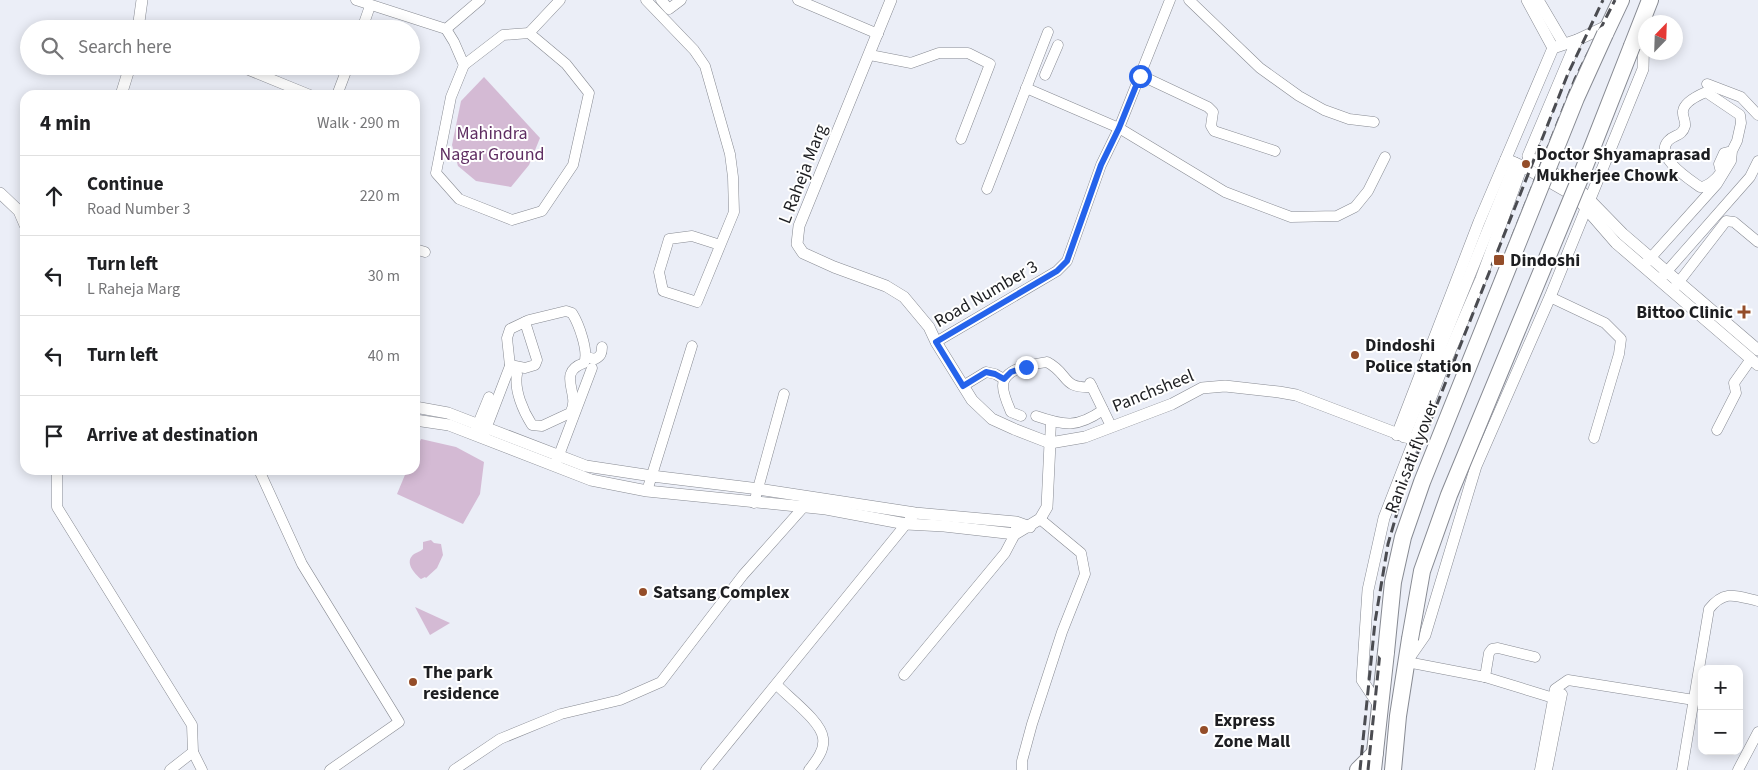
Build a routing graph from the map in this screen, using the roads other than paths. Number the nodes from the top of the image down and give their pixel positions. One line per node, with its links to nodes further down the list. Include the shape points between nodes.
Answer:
1 (142, 0): 17 (street)
2 (356, 0): 15 (street)
3 (480, 0): 22 (street)
4 (560, 0): 24 (street)
5 (646, 0): 57 (street, via 705,66 730,154 733,177 734,212)
6 (661, 0): 7 (street, via 669,9)
7 (681, 0)
8 (798, 0): 25 (street)
9 (891, 0): 25 (street, L Raheja Marg)
10 (1170, 0): 37 (street, Road Number 3)
11 (1189, 0): 44 (street, via 1260,68 1299,96 1349,119)
12 (1527, 0): 28 (street)
13 (1538, 0): 28 (street)
14 (1620, 0): 21 (highway, Rani sati flyover)
15 (370, 6): 18 (street); 19 (street)
16 (1647, 7): 54 (street, via 1643,69); 101 (highway, bridge, via 1449,495 1422,571)
17 (141, 20)
18 (365, 20)
19 (416, 20)
20 (420, 21): 22 (street)
21 (1609, 25): 26 (street); 108 (highway, Rani sati flyover, bridge, via 1576,98 1402,537 1392,582)
22 (446, 29): 32 (street)
23 (1048, 32): 29 (street)
24 (529, 33): 32 (street, via 504,35); 32 (street, via 566,64 589,93 573,165 542,211 512,220 460,199 436,173 451,97)
25 (878, 34): 30 (street, L Raheja Marg)
26 (1576, 40): 28 (street); 54 (street, via 1528,156 1580,190)
27 (1058, 45): 31 (street)
28 (1558, 46): 51 (street)
29 (1040, 53): 31 (street); 39 (street)
30 (870, 55): 46 (street, via 911,63 939,53 968,53 990,64); 63 (street, L Raheja Marg, via 799,226 797,244 804,253 886,286 904,297 929,327)
31 (1052, 58): 36 (street)
32 (464, 65)
33 (127, 75): 40 (street)
34 (261, 75): 41 (street)
35 (345, 75): 42 (street)
36 (1045, 75)
37 (1140, 76): 45 (street, Road Number 3); 47 (street, via 1208,107 1213,112 1211,126 1214,131)
38 (1707, 84): 43 (street, via 1741,97)
39 (1026, 88): 45 (street); 52 (street)
40 (123, 90)
41 (298, 90)
42 (339, 90)
43 (1758, 115)
44 (1374, 122)
45 (1119, 128): 49 (street, via 1225,192 1290,217 1336,216 1355,207 1368,191); 63 (street, Road Number 3, via 1101,165 1067,261 1057,271)
46 (961, 139)
47 (1275, 151)
48 (1732, 151): 48 (street, via 1737,141 1740,115 1706,92 1685,106 1685,126 1681,134 1667,141 1664,148 1671,164 1700,187 1718,176 1724,152); 58 (street, via 1731,161 1717,184)
49 (1385, 157)
50 (1758, 161): 59 (street, via 1750,177)
51 (1515, 163): 54 (street); 84 (street, via 1481,279); 84 (street, via 1479,222)
52 (987, 189)
53 (0, 193): 55 (street)
54 (1588, 204): 58 (street, via 1619,239); 61 (street)
55 (20, 208)
56 (1758, 242): 60 (street, via 1734,222 1726,221)
57 (720, 245): 57 (street, via 697,302 663,291 659,272 668,239 692,236)
58 (1647, 262): 59 (street)
59 (1663, 276): 60 (street)
60 (1676, 287): 67 (street)
61 (1550, 297): 85 (street, via 1605,323 1621,339 1620,354); 101 (street, via 1476,466 1425,635)
62 (525, 322): 66 (street, via 566,311 572,313); 68 (street, via 510,329 507,338); 68 (street, via 537,360 535,365 525,368)
63 (936, 342): 72 (street, L Raheja Marg)
64 (692, 346): 90 (street)
65 (602, 347): 66 (street, via 602,353 596,359)
66 (586, 357): 70 (street, via 584,363 572,369 569,379 574,397 570,413 542,426 532,425 524,414)
67 (1756, 358): 82 (street, via 1734,383 1736,393)
68 (510, 365): 83 (street)
69 (592, 368): 87 (street)
70 (517, 374)
71 (1004, 379): 72 (street, via 986,372); 76 (street, via 1011,372 1047,362 1058,368 1069,383 1080,387 1090,384); 77 (street, via 1003,388 1012,412)
72 (963, 386): 86 (street, L Raheja Marg, via 992,419)
73 (784, 394): 91 (street)
74 (489, 397): 83 (street)
75 (420, 408): 83 (street, via 448,413)
76 (1104, 410): 80 (street, via 1088,421); 81 (street)
77 (1021, 416)
78 (1036, 416): 80 (street)
79 (420, 421): 83 (street)
80 (1052, 422): 86 (street)
81 (1112, 426): 84 (street, Panchsheel, via 1172,404 1202,388 1225,386 1296,395); 86 (street, Panchsheel, via 1085,437)
82 (1717, 430)
83 (480, 431): 87 (street)
84 (1405, 437): 108 (street, via 1368,590 1362,680)
85 (1594, 438)
86 (1050, 443): 97 (street, via 1047,507)
87 (557, 460): 90 (street); 92 (street, via 591,480)
88 (57, 475): 111 (street, via 57,506 192,725)
89 (261, 475): 116 (street, via 302,564 399,722)
90 (652, 476): 91 (street); 92 (street)
91 (757, 489): 93 (street); 94 (street)
92 (647, 491): 94 (street)
93 (812, 497): 95 (street); 96 (street)
94 (754, 503): 95 (street)
95 (804, 507): 98 (street); 117 (street, via 743,575 661,682 620,700 561,714 500,739)
96 (915, 513): 98 (street); 99 (street)
97 (1040, 519): 99 (street, via 1030,526); 119 (street, via 1081,553 1085,574 1032,724)
98 (906, 524): 99 (street); 105 (street)
99 (1016, 528): 103 (street, via 1005,553)
100 (1758, 601): 107 (street, via 1727,594 1709,609)
101 (1408, 657): 104 (street); 122 (highway)
102 (1535, 657): 104 (street, via 1492,649)
103 (904, 675)
104 (1485, 678): 106 (street)
105 (777, 685): 113 (street); 118 (street, via 819,726 824,739 820,755)
106 (1556, 699): 107 (street, via 1555,689 1568,680); 110 (street)
107 (1694, 700): 125 (street)
108 (1380, 707): 112 (highway, Rani sati flyover)
109 (1758, 732): 126 (street)
110 (1546, 750): 123 (street); 124 (street)
111 (193, 752): 114 (street); 115 (street)
112 (1375, 753): 120 (highway); 121 (highway, Rani sati flyover)
113 (710, 769)
114 (170, 770)
115 (202, 770)
116 (330, 770)
117 (454, 770)
118 (809, 770)
119 (1022, 770)
120 (1358, 770)
121 (1373, 770)
122 (1393, 770)
123 (1540, 770)
124 (1547, 770)
125 (1682, 770)
126 (1738, 770)

